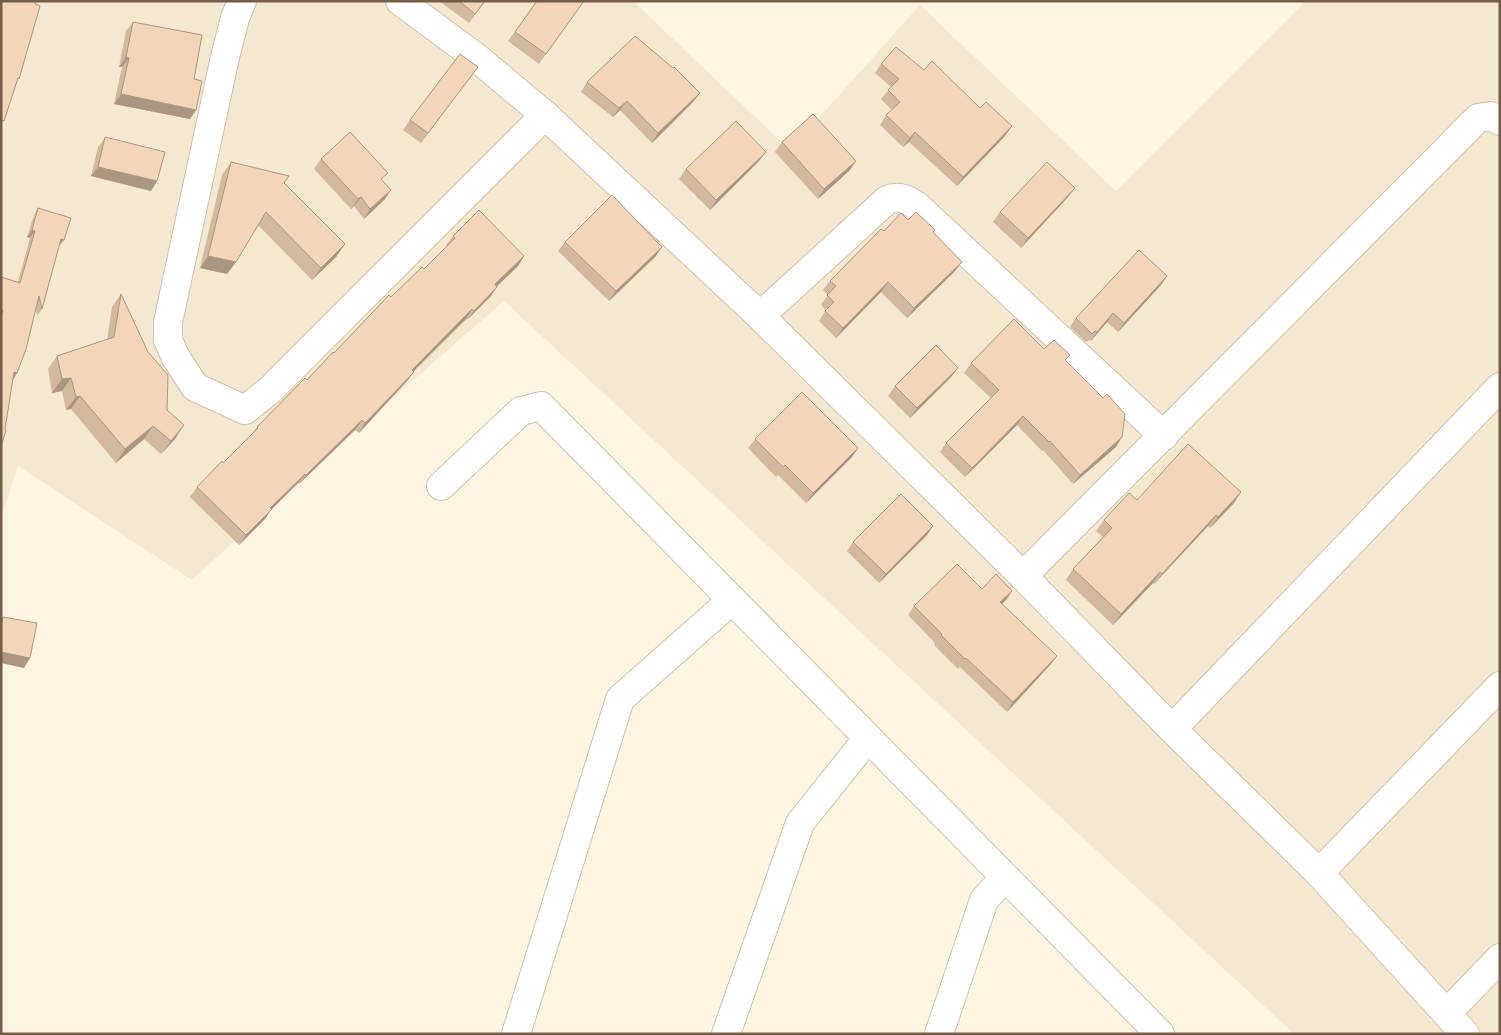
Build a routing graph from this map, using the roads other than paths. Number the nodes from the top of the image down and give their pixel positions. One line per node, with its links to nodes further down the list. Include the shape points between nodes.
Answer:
1 (242, 1): 3 (street, via 225,57 168,322 168,340 174,356 195,387 246,410 270,390)
2 (400, 1): 3 (street)
3 (545, 114): 5 (street)
4 (1500, 120): 7 (street, via 1491,116 1478,118)
5 (760, 316): 7 (street, via 887,200 893,197 910,200); 9 (street)
6 (1500, 387): 12 (street)
7 (1164, 436): 9 (street)
8 (441, 486): 10 (street, via 521,411 541,406)
9 (1024, 576): 12 (street)
10 (732, 600): 13 (street); 18 (street, via 620,699)
11 (1500, 686): 14 (street)
12 (1172, 728): 14 (street)
13 (868, 738): 15 (street); 19 (street, via 800,823)
14 (1319, 873): 17 (street)
15 (1005, 877): 20 (street, via 984,900); 21 (street)
16 (1500, 958): 17 (street)
17 (1446, 1013): 22 (street)
18 (516, 1034)
19 (726, 1034)
20 (939, 1034)
21 (1160, 1034)
22 (1465, 1034)

